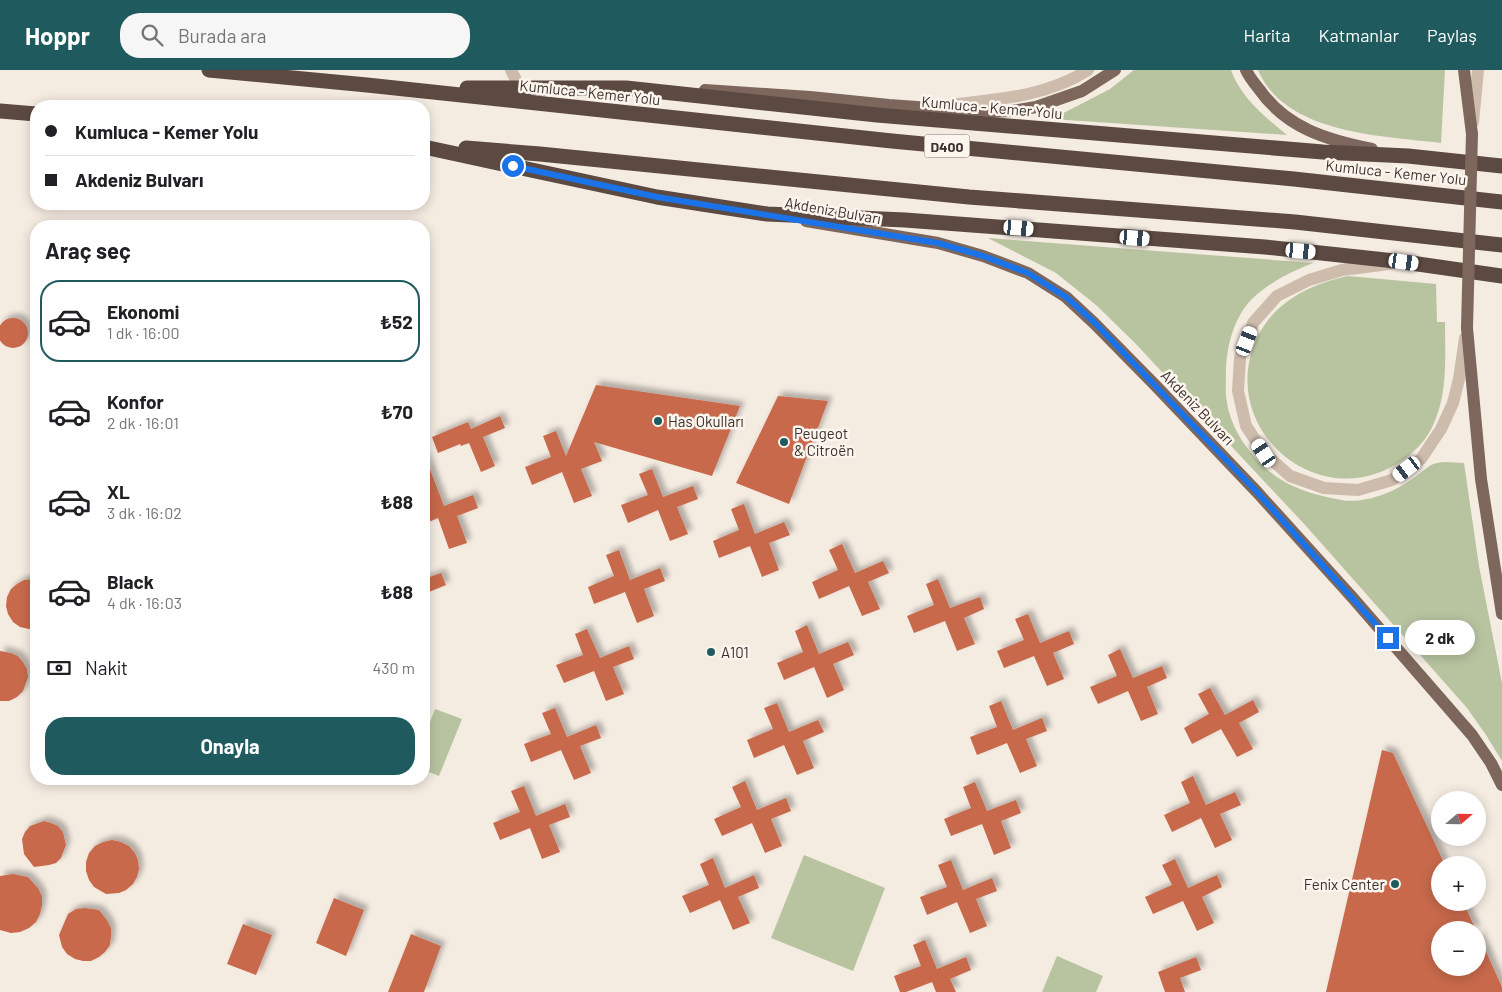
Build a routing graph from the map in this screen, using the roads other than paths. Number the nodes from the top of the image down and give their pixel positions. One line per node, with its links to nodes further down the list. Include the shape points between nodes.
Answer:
1 (209, 70): 8 (highway, D400)
2 (511, 70): 9 (street)
3 (1088, 70): 11 (street, via 1056,85 1023,95)
4 (1115, 70): 11 (main road, via 1082,91 1036,107 985,112)
5 (1246, 70): 17 (main road, via 1267,102 1287,120 1346,144)
6 (1464, 70): 14 (main road)
7 (1478, 70): 14 (street)
8 (393, 88): 9 (highway, Kumluca - Kemer Yolu / D400); 19 (highway, Kumluca - Kemer Yolu / D400)
9 (520, 88): 10 (highway, Kumluca - Kemer Yolu / D400)
10 (626, 88): 11 (main road, via 740,92); 17 (highway, Kumluca - Kemer Yolu / D400, via 877,115 1323,152)
11 (925, 108)
12 (0, 111): 13 (highway)
13 (30, 114)
14 (1472, 134): 24 (main road, bridge)
15 (430, 146): 21 (highway, via 1295,222)
16 (430, 147): 20 (highway, via 657,197)
17 (1408, 156): 18 (highway, Kumluca - Kemer Yolu / D400)
18 (1502, 166)
19 (1502, 202)
20 (767, 214): 22 (highway, via 905,220 1265,247); 26 (main road, Akdeniz Bulvarı, via 938,243 1028,273 1066,297 1094,322 1257,492 1352,597 1472,735)
21 (1502, 245)
22 (1404, 262): 23 (highway); 24 (street, via 1342,270 1309,280 1278,296 1253,323 1240,358 1238,391 1246,426 1264,453 1290,476 1324,488 1358,490 1392,480 1421,458 1441,429 1453,403)
23 (1502, 276)
24 (1467, 328): 25 (main road, via 1481,479)
25 (1502, 614)
26 (1502, 785)

